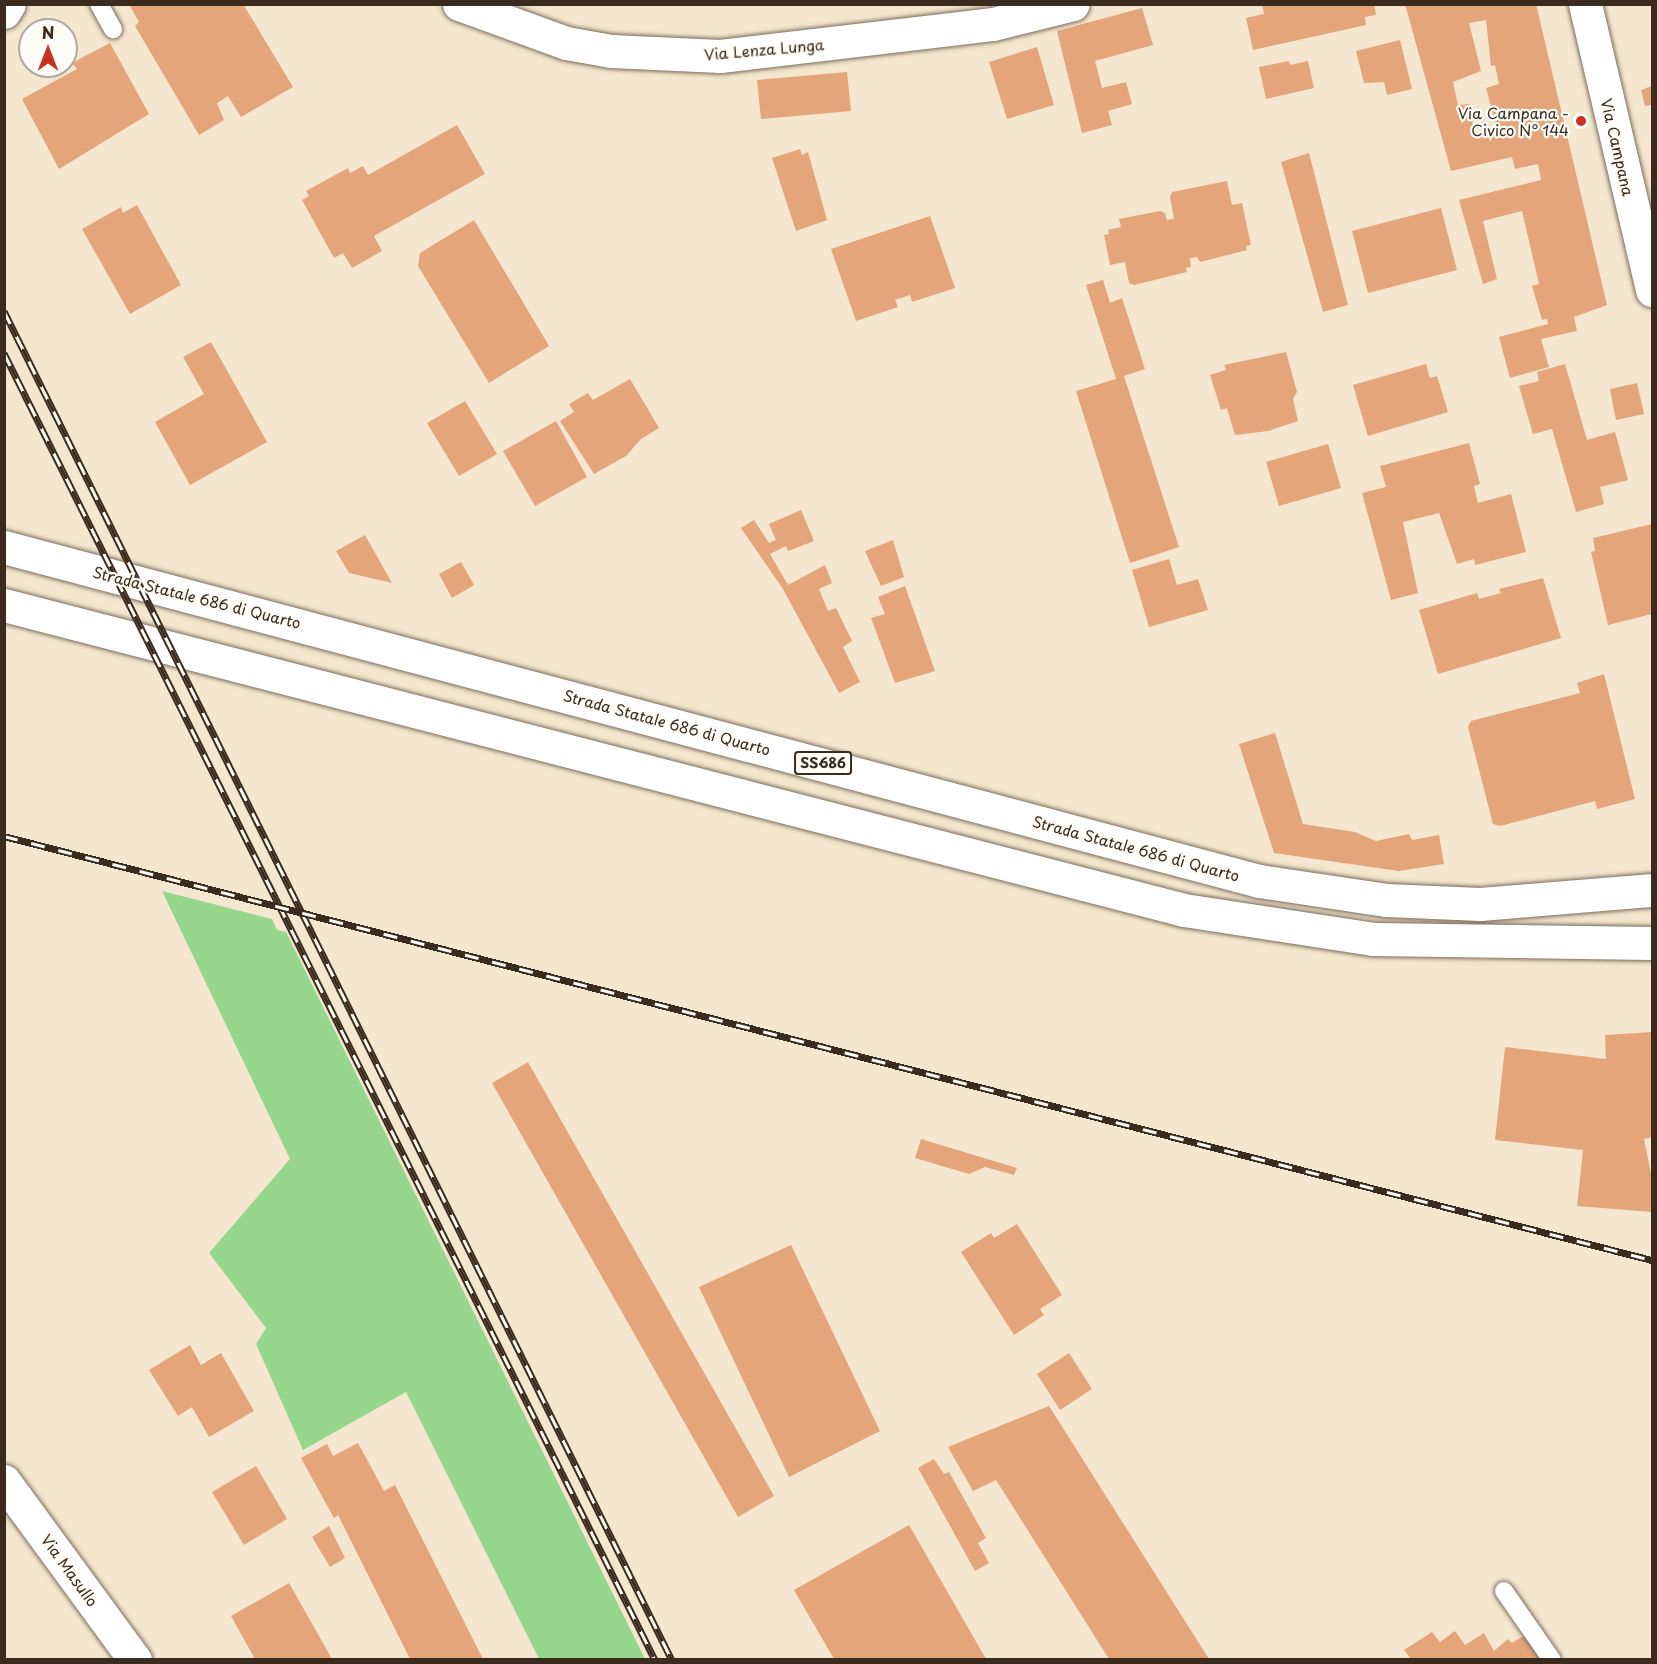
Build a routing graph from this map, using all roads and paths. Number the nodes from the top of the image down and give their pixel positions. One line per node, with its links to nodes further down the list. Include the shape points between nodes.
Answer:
1 (9, 4): 6 (main road)
2 (99, 4): 7 (lane)
3 (459, 4): 4 (main road, Via Lenza Lunga, via 566,43 611,51 720,56 993,24)
4 (1073, 4)
5 (1585, 4): 8 (main road, Via Campana)
6 (4, 12)
7 (113, 29)
8 (1653, 290)
9 (4, 548): 11 (main road, Strada Statale 686 di Quarto / SS686, via 1259,881 1386,900 1480,904)
10 (4, 605): 12 (main road, via 1184,910 1373,939)
11 (1653, 891)
12 (1653, 943)
13 (4, 1481): 15 (main road, Via Masullo)
14 (1504, 1591): 16 (lane)
15 (135, 1659)
16 (1552, 1659)

